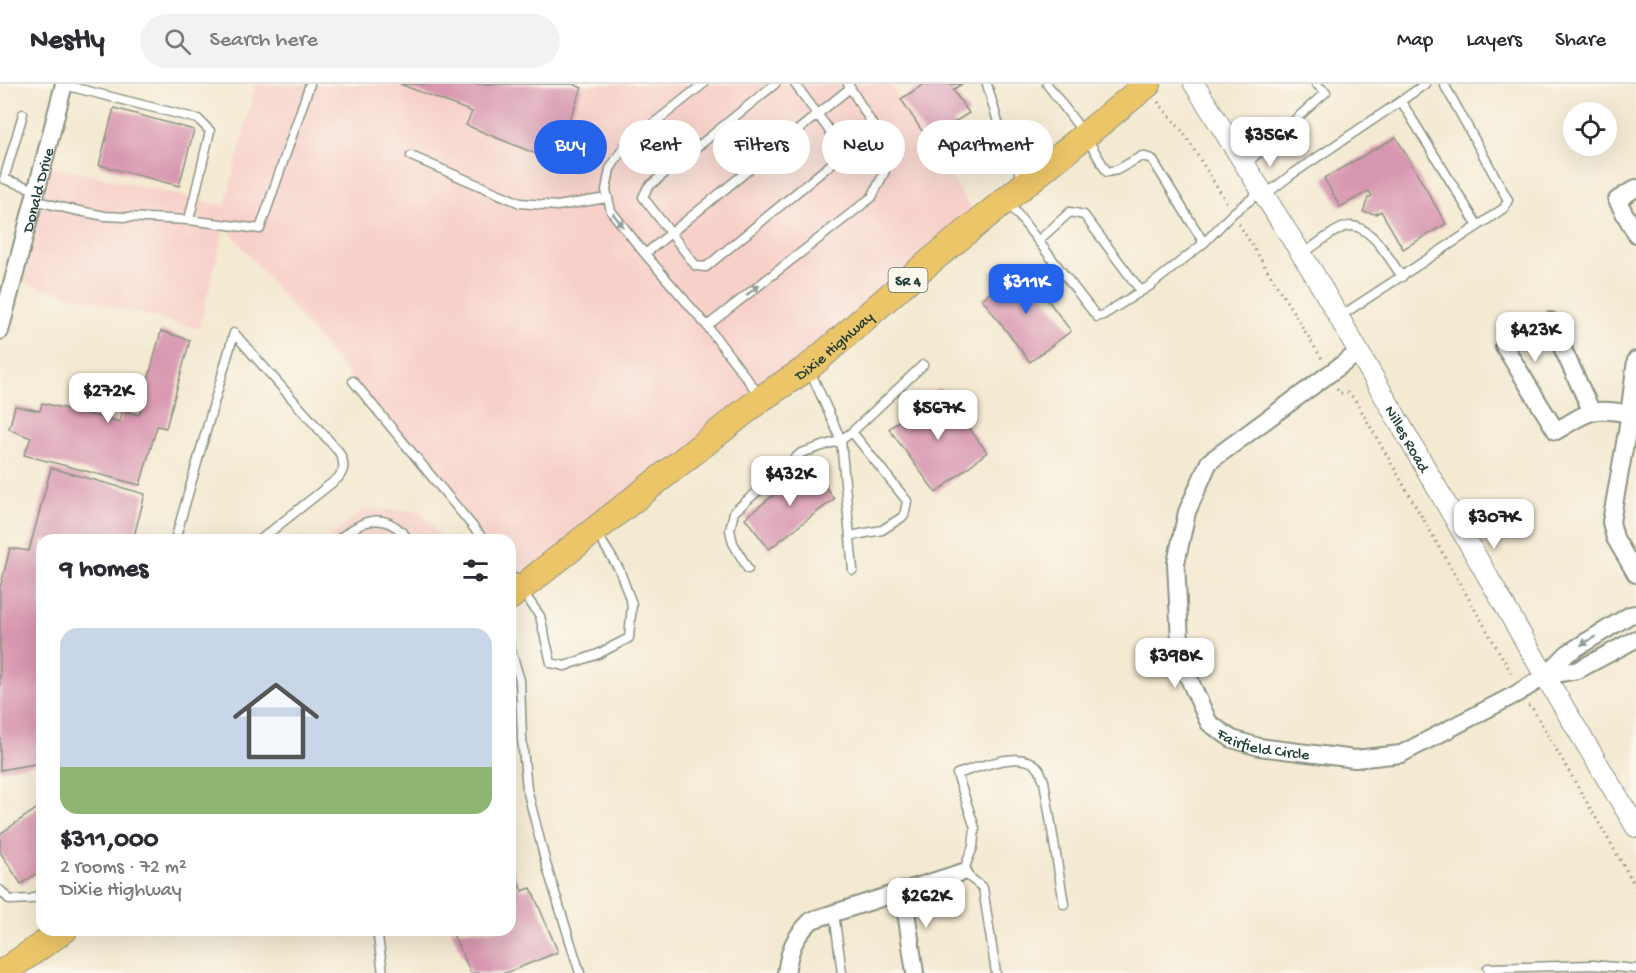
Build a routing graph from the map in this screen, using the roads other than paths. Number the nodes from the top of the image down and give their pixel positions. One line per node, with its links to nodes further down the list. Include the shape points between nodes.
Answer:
1 (310, 84): 27 (lane, via 260,230)
2 (703, 84): 25 (lane, via 624,147 610,169)
3 (775, 84): 29 (lane, via 648,187 643,197)
4 (795, 84): 16 (lane)
5 (987, 84): 21 (lane, via 1001,134)
6 (1047, 84): 17 (lane)
7 (1148, 84): 17 (main road, Dixie Highway / SR 4)
8 (1194, 84): 19 (street, Nilles Road)
9 (1316, 84): 19 (lane, via 1326,92)
10 (1425, 84): 14 (lane)
11 (1444, 84): 28 (lane, via 1508,200 1504,208)
12 (64, 85): 24 (street, Donald Drive); 27 (lane, via 198,119 210,131)
13 (849, 86): 16 (lane); 38 (lane, one-way to 13, via 872,197 885,171 882,140)
14 (1401, 101): 23 (lane); 28 (lane)
15 (23, 114): 20 (lane)
16 (818, 115): 29 (lane); 29 (lane, via 843,149 841,156 706,267 696,266)
17 (1085, 135): 21 (main road, Dixie Highway / SR 4); 32 (lane, via 1107,172 1142,156 1152,159)
18 (411, 156): 25 (lane, via 520,203 557,206)
19 (1245, 165): 23 (street, Nilles Road)
20 (2, 179): 24 (lane)
21 (1026, 184): 26 (main road, Dixie Highway / SR 4)
22 (1636, 188): 30 (street, via 1617,200)
23 (1264, 193): 32 (lane, via 1233,213); 34 (street, Nilles Road)
24 (35, 195): 27 (lane, via 69,209 105,216); 39 (street, Donald Drive)
25 (607, 198): 33 (lane, one-way to 33, via 611,211)
26 (1006, 200): 31 (lane); 43 (main road, Dixie Highway / SR 4)
27 (189, 220)
28 (1478, 226): 35 (lane)
29 (671, 234): 33 (lane)
30 (1636, 234)
31 (1038, 241): 36 (lane, via 1097,317); 36 (lane, via 1070,212 1084,215)
32 (1204, 243): 36 (lane)
33 (645, 254): 38 (lane)
34 (1302, 254): 35 (lane, via 1342,227 1354,225 1365,230); 37 (street, Nilles Road)
35 (1402, 277): 37 (lane)
36 (1141, 291)
37 (1339, 317): 40 (street, Nilles Road)
38 (707, 326): 45 (lane)
39 (0, 329)
40 (1359, 352): 66 (street, Nilles Road); 66 (street, Fairfield Circle, via 1209,462 1186,512 1176,563 1181,661 1209,723 1232,739 1259,747 1355,759 1401,754)
41 (1636, 360): 47 (street)
42 (923, 365): 48 (lane)
43 (808, 366): 45 (main road, Dixie Highway / SR 4); 50 (lane)
44 (353, 381): 56 (lane)
45 (762, 398): 51 (main road, Dixie Highway / SR 4)
46 (1592, 410): 46 (street, via 1556,431 1504,346 1550,321); 47 (street)
47 (1629, 414): 49 (street)
48 (852, 432): 50 (lane); 57 (lane, via 907,501 904,516 882,530)
49 (1632, 433): 60 (street, via 1611,522)
50 (841, 440): 57 (lane); 58 (lane, via 801,453 734,512 730,530 733,543)
51 (594, 530): 61 (main road, Dixie Highway / SR 4); 62 (lane, via 619,569 632,604 629,638 565,666 551,663 540,616)
52 (177, 534): 53 (lane, via 234,333 339,452 344,467 338,478)
53 (268, 534)
54 (345, 534): 55 (lane, via 354,526 387,520)
55 (404, 534)
56 (479, 534)
57 (850, 536): 59 (lane)
58 (748, 569)
59 (853, 570)
60 (1636, 574)
61 (516, 585)
62 (516, 588)
63 (1636, 614): 66 (street, one-way to 66, via 1568,653)
64 (1636, 639): 66 (street, via 1578,670)
65 (516, 667): 67 (lane)
66 (1545, 676): 69 (street, Nilles Road)
67 (521, 722): 68 (lane); 83 (lane, via 527,789)
68 (516, 724)
69 (1636, 827)
70 (963, 872): 72 (street); 74 (lane, via 973,847 975,828 957,774 1010,759 1024,759 1038,766 1044,781); 87 (lane, via 983,888)
71 (0, 890): 73 (lane, via 10,900)
72 (903, 891): 75 (street); 86 (street)
73 (36, 897)
74 (1064, 904)
75 (834, 913): 84 (street, via 812,920 798,934 789,953); 85 (lane)
76 (55, 936): 81 (main road)
77 (379, 936): 82 (lane)
78 (1488, 968): 80 (lane)
79 (1636, 969): 80 (lane, via 1593,965)
80 (1570, 970)
81 (2, 973)
82 (383, 973)
83 (580, 973)
84 (786, 973)
85 (842, 973)
86 (915, 973)
87 (996, 973)

